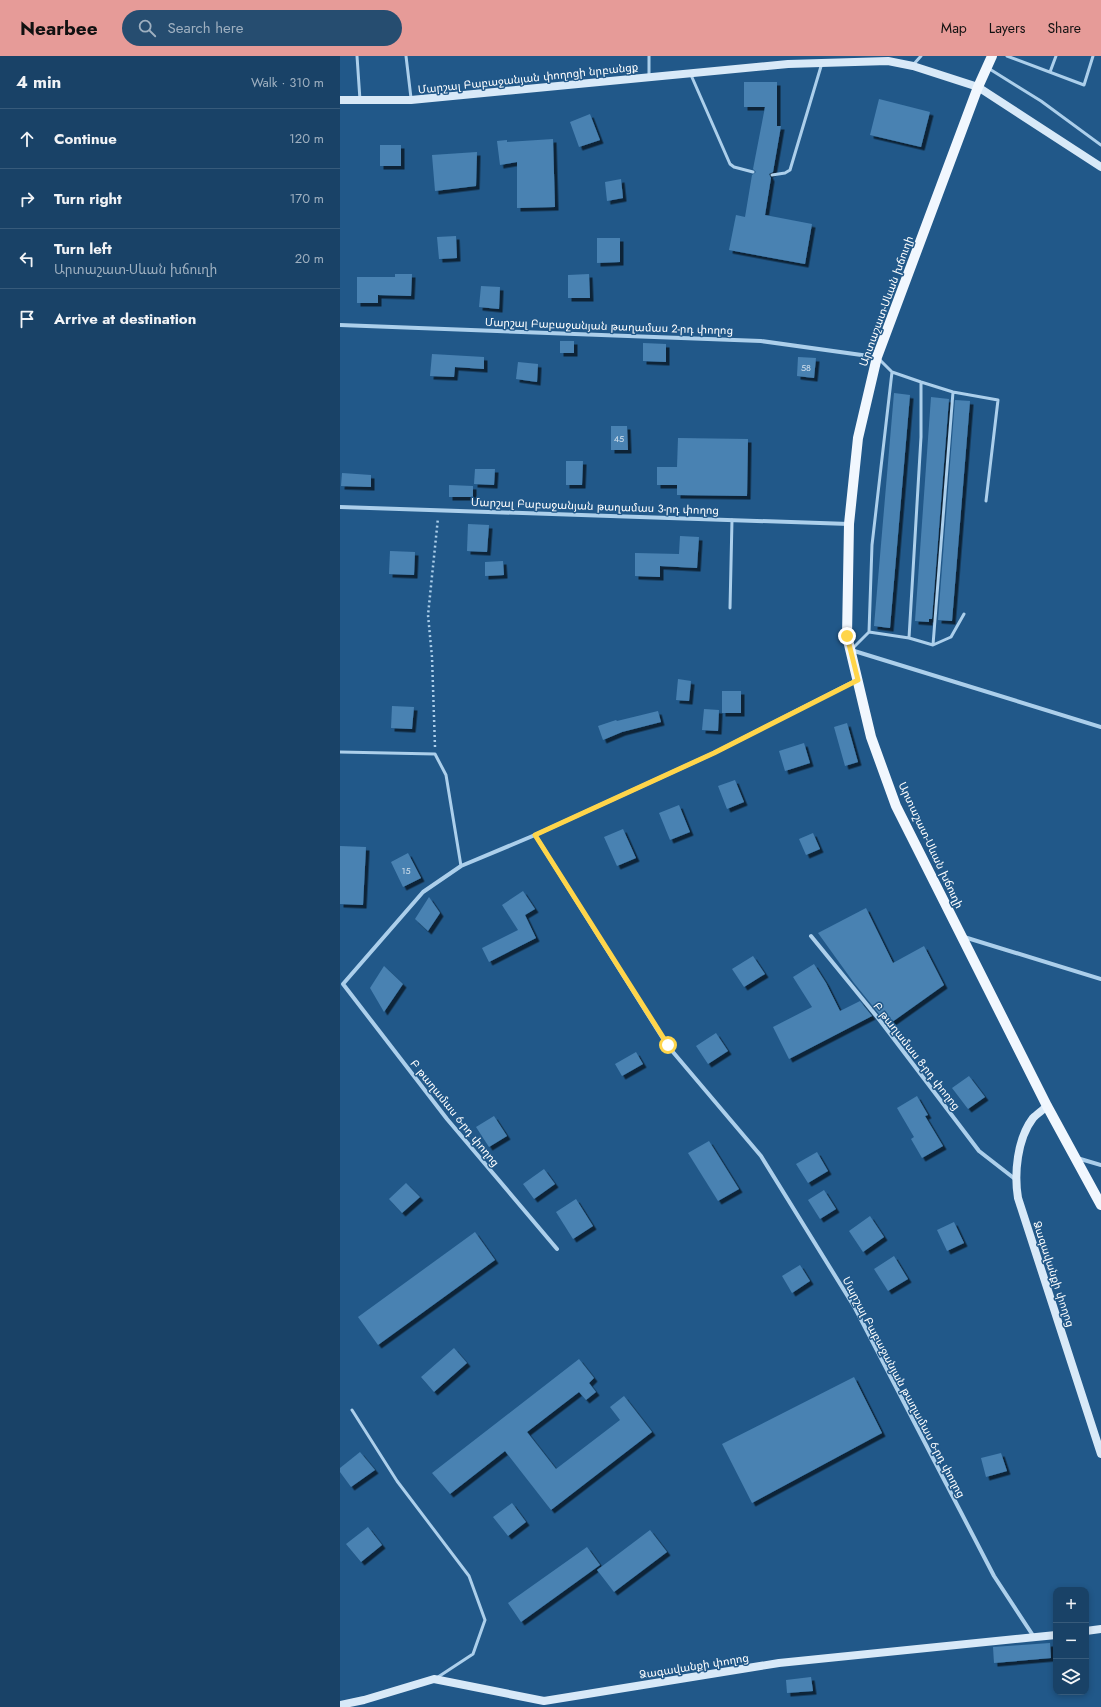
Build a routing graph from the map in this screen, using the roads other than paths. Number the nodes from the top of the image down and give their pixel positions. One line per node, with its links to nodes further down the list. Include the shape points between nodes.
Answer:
1 (357, 56): 18 (lane)
2 (406, 56): 19 (lane)
3 (649, 56): 15 (lane)
4 (921, 56): 11 (lane)
5 (992, 56): 12 (main road, Արտաշատ-Սևան խճուղի)
6 (1007, 56): 13 (lane)
7 (1056, 56): 13 (lane)
8 (1093, 56): 13 (lane, via 1084,85)
9 (888, 59): 10 (street, Մարշալ Բաբաջանյան փողոցի նրբանցք); 11 (street, Մարշալ Բաբաջանյան փողոցի նրբանցք)
10 (822, 62): 14 (street, Մարշալ Բաբաջանյան փողոցի նրբանցք); 23 (lane, via 790,170)
11 (913, 66): 16 (street, Մարշալ Բաբաջանյան փողոցի նրբանցք)
12 (986, 67): 16 (main road, Արտաշատ-Սևան խճուղի); 20 (lane, via 1042,101)
13 (1050, 72)
14 (691, 73): 15 (street, Մարշալ Բաբաջանյան փողոցի նրբանցք); 22 (lane, via 730,164)
15 (649, 77): 19 (street, Մարշալ Բաբաջանյան փողոցի նրբանցք)
16 (978, 87): 21 (street, Մարշալ Բաբաջանյան փողոցի նրբանցք); 25 (main road, Արտաշատ-Սևան խճուղի)
17 (340, 100): 18 (street, Մարշալ Բաբաջանյան փողոցի նրբանցք)
18 (360, 100): 19 (street, Մարշալ Բաբաջանյան փողոցի նրբանցք)
19 (411, 100)
20 (1101, 145)
21 (1101, 167)
22 (753, 172)
23 (772, 175)
24 (340, 325): 25 (street, Մարշալ Բաբաջանյան թաղամաս 2-րդ փողոց, via 761,341)
25 (877, 357): 26 (lane); 32 (main road, Արտաշատ-Սևան խճուղի, via 858,438)
26 (892, 372): 27 (lane); 35 (lane, via 872,545)
27 (920, 382): 28 (lane); 36 (lane, via 921,437)
28 (953, 392): 29 (lane, via 998,400); 37 (lane)
29 (986, 501)
30 (340, 507): 31 (street, Մարշալ Բաբաջանյան թաղամաս 3-րդ փողոց)
31 (732, 520): 32 (street, Մարշալ Բաբաջանյան թաղամաս 3-րդ փողոց); 33 (lane)
32 (849, 524): 38 (main road, Արտաշատ-Սևան խճուղի, via 847,636)
33 (730, 608)
34 (964, 614): 37 (lane, via 951,637)
35 (869, 632): 36 (lane); 38 (lane)
36 (909, 638): 37 (lane)
37 (933, 645)
38 (850, 650): 39 (main road, Արտաշատ-Սևան խճուղի); 40 (street)
39 (858, 680): 42 (street, via 714,753); 45 (main road, Արտաշատ-Սևան խճուղի, via 871,737 896,806)
40 (1101, 727)
41 (340, 752): 43 (lane, via 435,754 446,775)
42 (535, 835): 43 (street); 59 (street, Մարշալ Բաբաջանյան թաղամաս 6-րդ փողոց, via 668,1045 761,1156 855,1308 994,1576)
43 (461, 866): 47 (street, via 423,892)
44 (811, 936): 51 (street, Բ թաղամաս 8-րդ փողոց, via 878,1018 979,1151)
45 (961, 936): 46 (street); 48 (main road, Արտաշատ-Սևան խճուղի)
46 (1101, 979)
47 (342, 984): 53 (street, Բ թաղամաս 6-րդ փողոց, via 447,1119)
48 (1047, 1106): 49 (main road, Արտաշատ-Սևան խճուղի); 51 (street, Ձագավանքի փողոց, via 1033,1119 1025,1134 1017,1160)
49 (1076, 1157): 50 (street); 52 (main road, Արտաշատ-Սևան խճուղի)
50 (1101, 1165)
51 (1015, 1180): 55 (street, Ձագավանքի փողոց, via 1018,1198)
52 (1101, 1205)
53 (557, 1249)
54 (352, 1410): 60 (lane, via 398,1481 469,1576 485,1620 473,1654)
55 (1101, 1454)
56 (1101, 1629): 57 (street)
57 (1089, 1631)
58 (1053, 1635): 59 (street, Ձագավանքի փողոց)
59 (1034, 1637): 60 (street, Ձագավանքի փողոց, via 779,1663 544,1701)
60 (434, 1679): 61 (street, Ձագավանքի փողոց)
61 (340, 1705)

